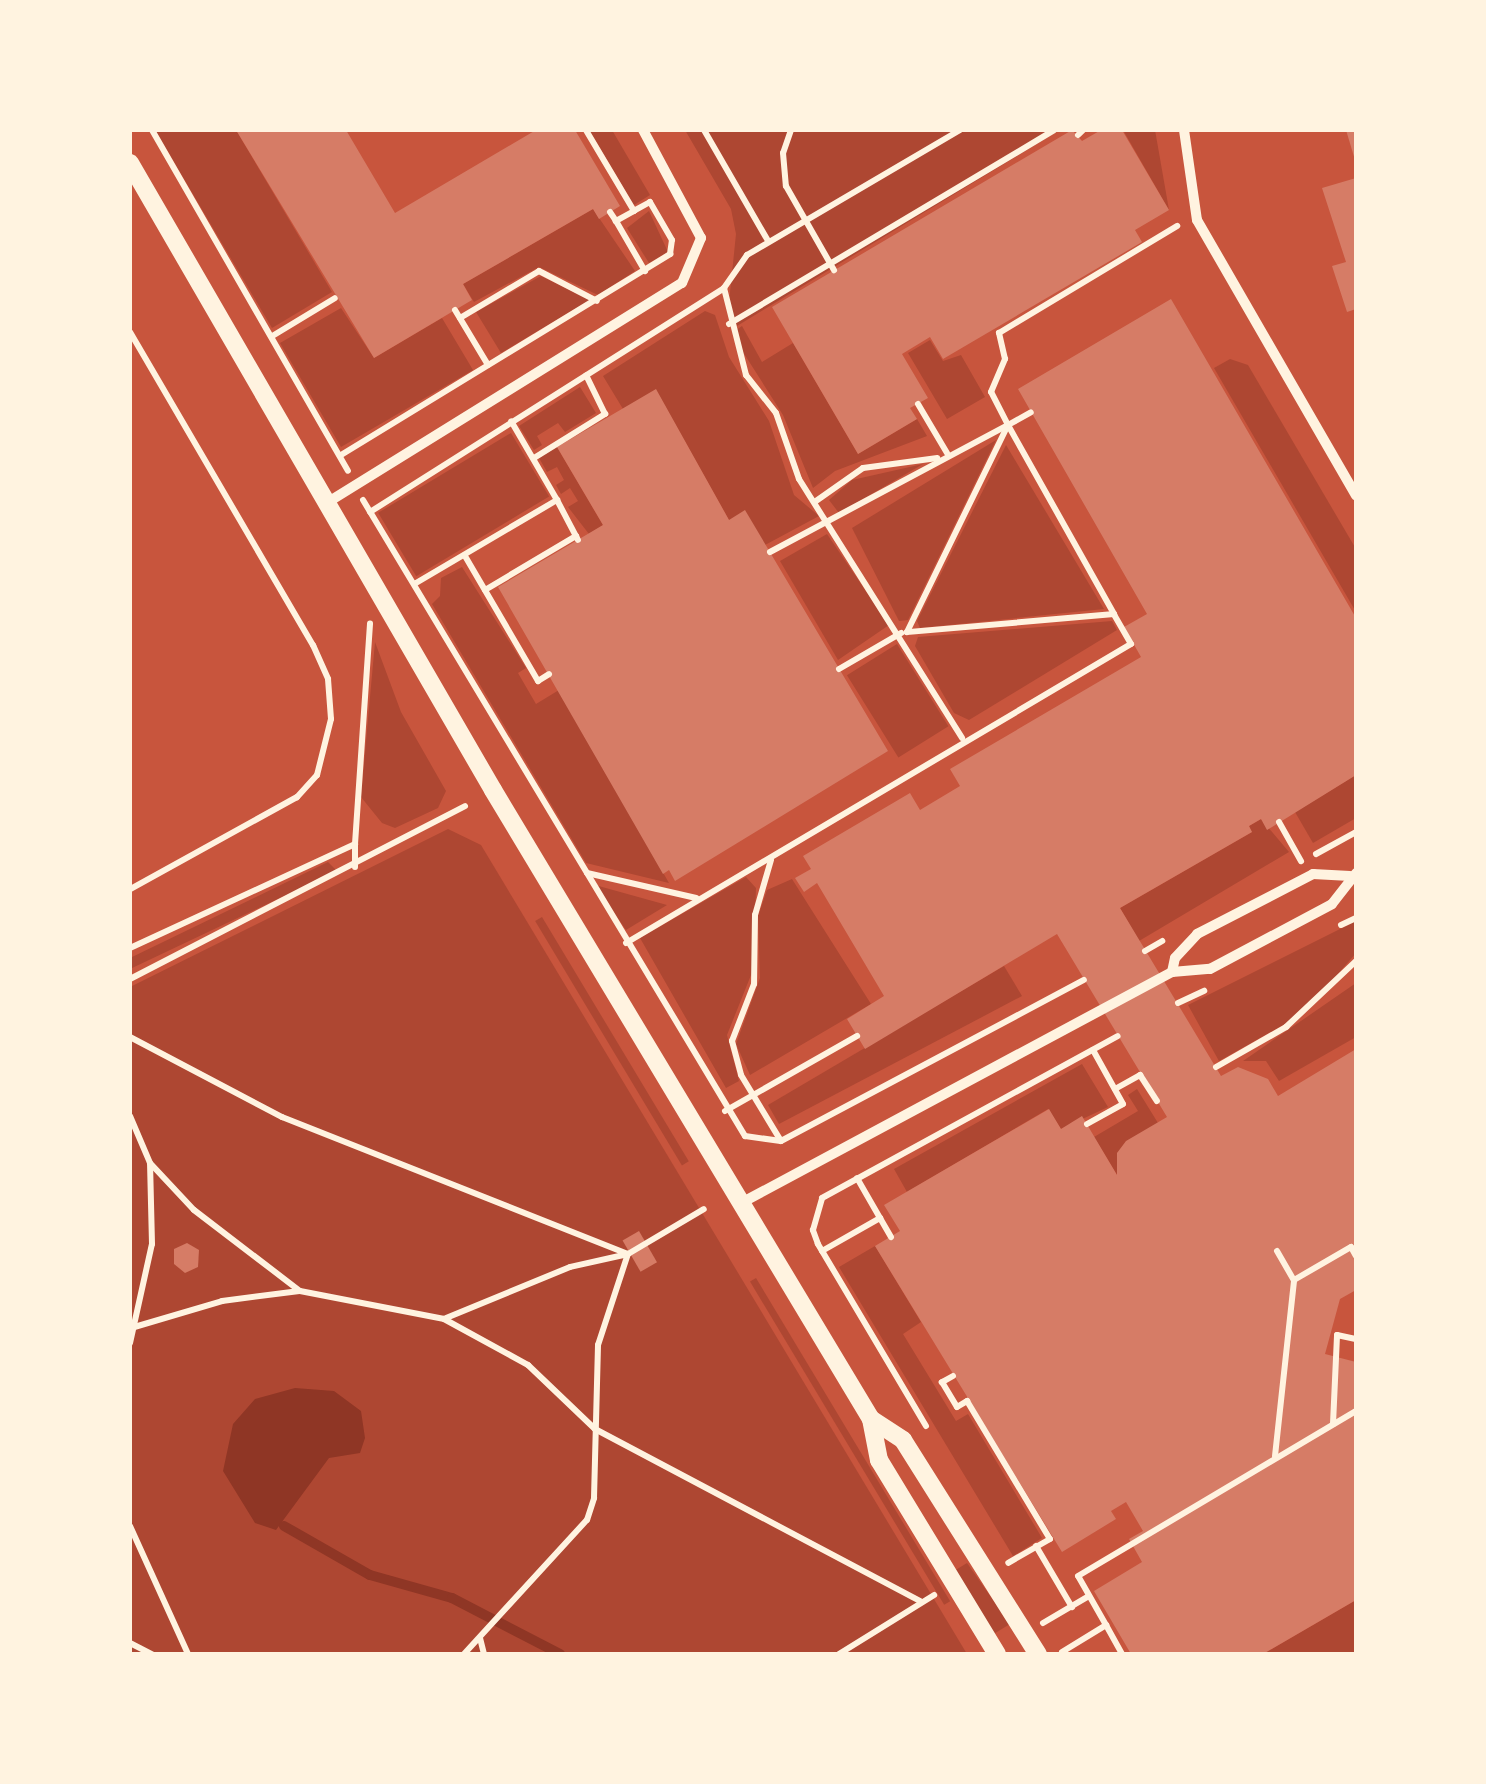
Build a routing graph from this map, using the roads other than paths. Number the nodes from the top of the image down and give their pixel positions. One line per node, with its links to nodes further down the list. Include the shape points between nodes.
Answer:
1 (643, 130): 5 (street, via 702,238 682,283)
2 (1184, 130): 4 (street, via 1197,220)
3 (130, 163): 5 (street)
4 (1356, 496)
5 (325, 504): 8 (street)
6 (1353, 874): 7 (street, via 1332,904 1210,969); 7 (street, via 1313,874 1197,934 1175,958)
7 (1172, 972): 8 (street)
8 (742, 1202): 9 (street)
9 (870, 1420): 10 (street, via 878,1460); 11 (street, via 903,1440)
10 (997, 1654)
11 (1038, 1654)

